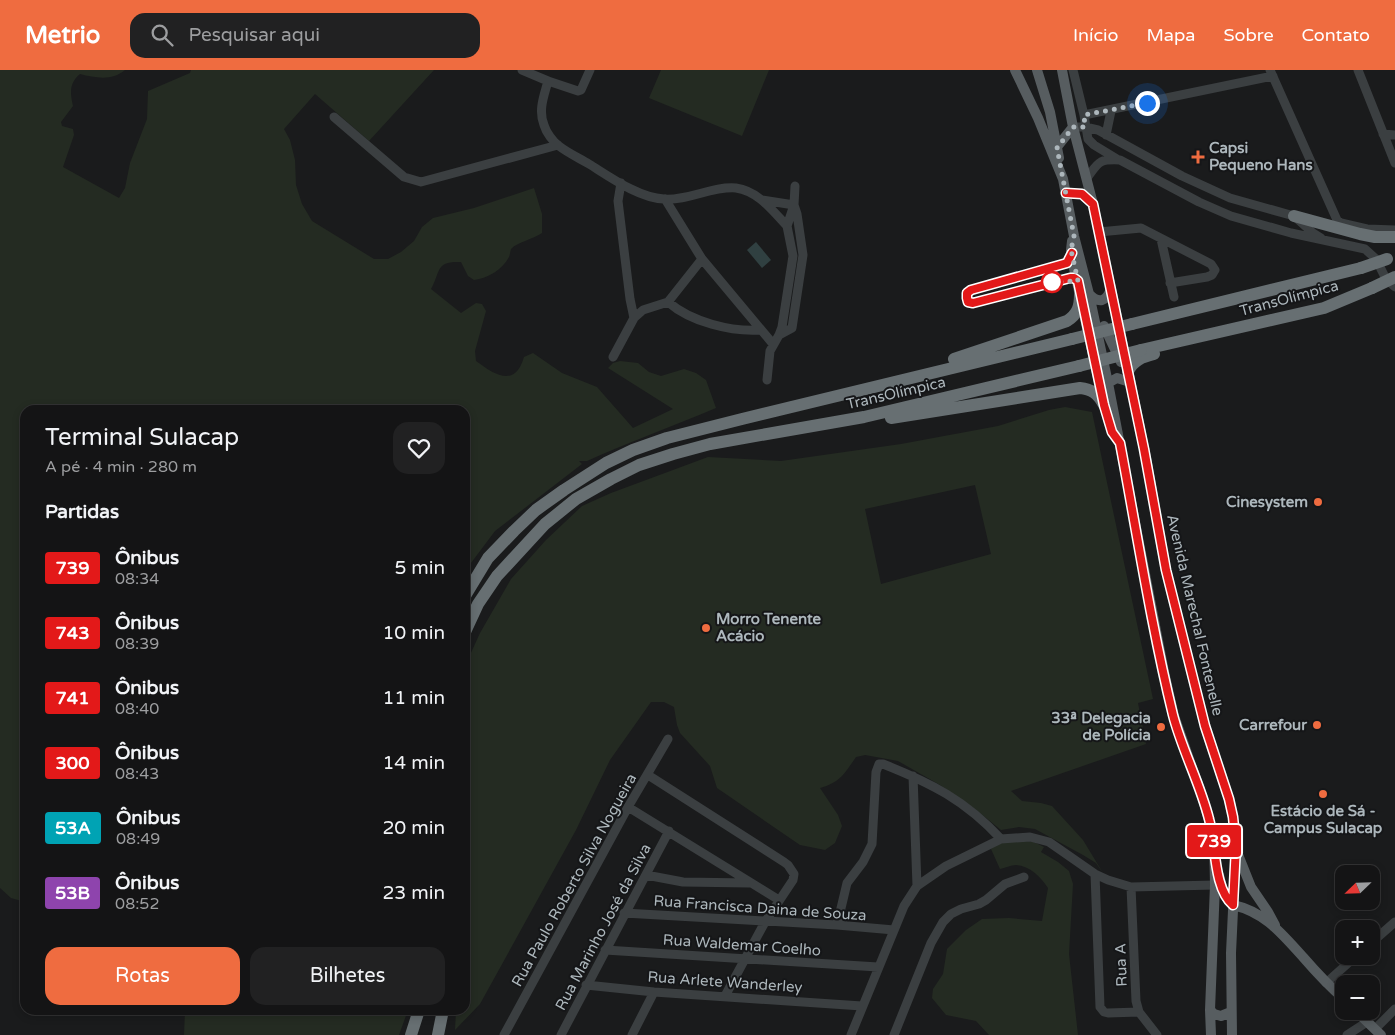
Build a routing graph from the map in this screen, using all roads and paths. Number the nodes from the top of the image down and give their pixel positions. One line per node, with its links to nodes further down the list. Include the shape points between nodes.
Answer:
1 (522, 70): 9 (street)
2 (590, 70): 9 (street, via 578,91)
3 (1015, 70): 23 (main road)
4 (1037, 70): 19 (main road)
5 (1062, 70): 13 (main road, Avenida Marechal Fontenelle)
6 (1073, 70): 11 (street)
7 (1358, 70): 15 (street)
8 (1272, 73): 10 (street); 34 (street, via 1336,218 1341,223 1367,229)
9 (548, 81): 18 (street, via 540,109 545,128)
10 (1111, 111): 11 (street); 16 (street)
11 (1084, 115): 14 (street)
12 (334, 117): 18 (street, via 404,176 421,182)
13 (1073, 127): 14 (street); 19 (main road); 22 (main road, Avenida Marechal Fontenelle)
14 (1085, 127): 16 (street); 20 (street, via 1090,142)
15 (1383, 134): 17 (street); 21 (street)
16 (1106, 135): 31 (street, via 1230,198)
17 (1395, 135)
18 (558, 145): 24 (street)
19 (1057, 148): 23 (main road)
20 (1120, 160): 22 (street, via 1100,161); 33 (street, via 1219,212)
21 (1395, 161)
22 (1086, 178): 29 (main road, Avenida Marechal Fontenelle)
23 (1063, 179): 26 (main road)
24 (621, 183): 27 (street, via 652,197); 48 (street, via 618,201)
25 (795, 186): 30 (street)
26 (1066, 193): 29 (main road, via 1082,194); 45 (main road, via 1074,236 1072,253)
27 (665, 199): 28 (street, via 736,188 755,194); 40 (street)
28 (762, 200): 30 (street); 32 (street)
29 (1093, 204): 35 (main road, Avenida Marechal Fontenelle)
30 (794, 205): 32 (street); 50 (street, via 803,255 792,328)
31 (1291, 215): 33 (street, via 1290,226); 36 (highway, via 1368,235); 38 (street)
32 (786, 226): 50 (street, via 793,256)
33 (1282, 230): 38 (street)
34 (1395, 230)
35 (1099, 232): 37 (street, via 1138,227); 44 (main road, Avenida Marechal Fontenelle)
36 (1395, 237)
37 (1161, 239): 42 (street); 42 (street, via 1211,264 1215,270 1207,277)
38 (1324, 239): 43 (street, via 1370,252 1388,282)
39 (1391, 257): 54 (highway, TransOlímpica, bridge, via 1361,268)
40 (702, 259): 47 (street); 49 (street)
41 (1395, 277): 53 (highway, TransOlímpica, bridge, via 1324,308 1283,317)
42 (1170, 283): 46 (street)
43 (1395, 287)
44 (1111, 289): 45 (main road, via 1107,298 1100,302); 53 (main road, Avenida Marechal Fontenelle)
45 (1087, 297): 53 (main road, via 1119,360); 54 (highway, via 1067,321); 56 (main road); 57 (main road)
46 (1174, 297)
47 (668, 302): 48 (street, via 642,310); 49 (street, via 690,316 726,327)
48 (634, 318): 52 (street)
49 (761, 330): 51 (street)
50 (780, 335): 51 (street)
51 (773, 344): 55 (street)
52 (613, 357)
53 (1132, 365): 56 (main road); 58 (highway, TransOlímpica, bridge, via 1079,366); 68 (main road, Avenida Marechal Fontenelle, via 1166,570 1205,726 1229,799)
54 (905, 378): 60 (highway, TransOlímpica, via 667,438 606,463 536,510 488,558)
55 (767, 380)
56 (1108, 383): 59 (main road)
57 (1104, 405): 58 (highway, via 1094,391 1080,388 905,416); 59 (main road, via 1112,432)
58 (864, 418): 61 (highway, TransOlímpica, via 710,444 639,465 611,478 576,499 525,544 497,576)
59 (1120, 443): 69 (main road, via 1172,707 1209,819)
60 (470, 588)
61 (470, 621)
62 (668, 739): 63 (street, Rua Paulo Roberto Silva Nogueira)
63 (648, 775): 65 (street, Rua Paulo Roberto Silva Nogueira); 78 (street, via 788,865 794,874)
64 (913, 776): 67 (street, via 974,813); 75 (street); 83 (street, via 883,764 877,769 872,844 847,883)
65 (628, 807): 66 (street); 107 (street, Rua Paulo Roberto Silva Nogueira)
66 (669, 831): 71 (street, Rua Marinho José da Silva); 73 (street)
67 (1001, 839): 70 (street, via 1030,837 1049,842); 75 (street, via 946,866)
68 (1236, 846): 77 (main road); 79 (main road, Avenida Marechal Fontenelle)
69 (1215, 859): 74 (main road); 79 (main road, via 1224,892)
70 (1096, 874): 76 (street); 99 (street, via 1100,1007 1108,1013)
71 (646, 875): 73 (street, via 689,883); 80 (street, Rua Marinho José da Silva)
72 (1024, 877): 111 (street, via 1005,884 986,900 951,914 943,922 931,943)
73 (750, 883): 78 (street)
74 (1215, 885): 76 (street); 98 (main road)
75 (917, 886): 85 (street)
76 (1132, 887): 99 (street, Rua A)
77 (1251, 887): 79 (main road, via 1247,902); 84 (main road)
78 (779, 900): 81 (street)
79 (1236, 906): 84 (main road, via 1256,913); 100 (main road, Avenida Marechal Fontenelle)
80 (624, 913): 81 (street, Rua Francisca Daina de Souza); 87 (street, Rua Marinho José da Silva)
81 (766, 922): 83 (street, Rua Francisca Daina de Souza); 88 (street)
82 (1395, 922): 86 (street)
83 (837, 925): 85 (street, Rua Francisca Daina de Souza)
84 (1276, 926): 91 (main road)
85 (894, 930): 90 (street)
86 (1380, 935)
87 (605, 950): 88 (street, Rua Waldemar Coelho); 92 (street, Rua Marinho José da Silva)
88 (744, 959): 90 (street, Rua Waldemar Coelho); 95 (street)
89 (1346, 965): 91 (street)
90 (878, 967): 96 (street)
91 (1326, 983): 93 (main road)
92 (586, 985): 94 (street, Rua Arlete Wanderley); 108 (street, Rua Marinho José da Silva)
93 (1335, 991)
94 (654, 992): 95 (street, Rua Arlete Wanderley); 109 (street)
95 (726, 996): 96 (street, Rua Arlete Wanderley)
96 (862, 1006): 110 (street)
97 (1395, 1009): 104 (street)
98 (1210, 1010): 100 (main road, via 1221,1016); 113 (main road)
99 (1139, 1012): 112 (street, Rua A)
100 (1231, 1012): 114 (main road, Avenida Marechal Fontenelle)
101 (418, 1015): 105 (highway)
102 (442, 1015): 106 (highway)
103 (1366, 1020): 104 (main road)
104 (1375, 1029): 115 (street)
105 (412, 1035)
106 (438, 1035)
107 (504, 1035)
108 (561, 1035)
109 (632, 1035)
110 (851, 1035)
111 (894, 1035)
112 (1157, 1035)
113 (1211, 1035)
114 (1232, 1035)
115 (1347, 1035)

